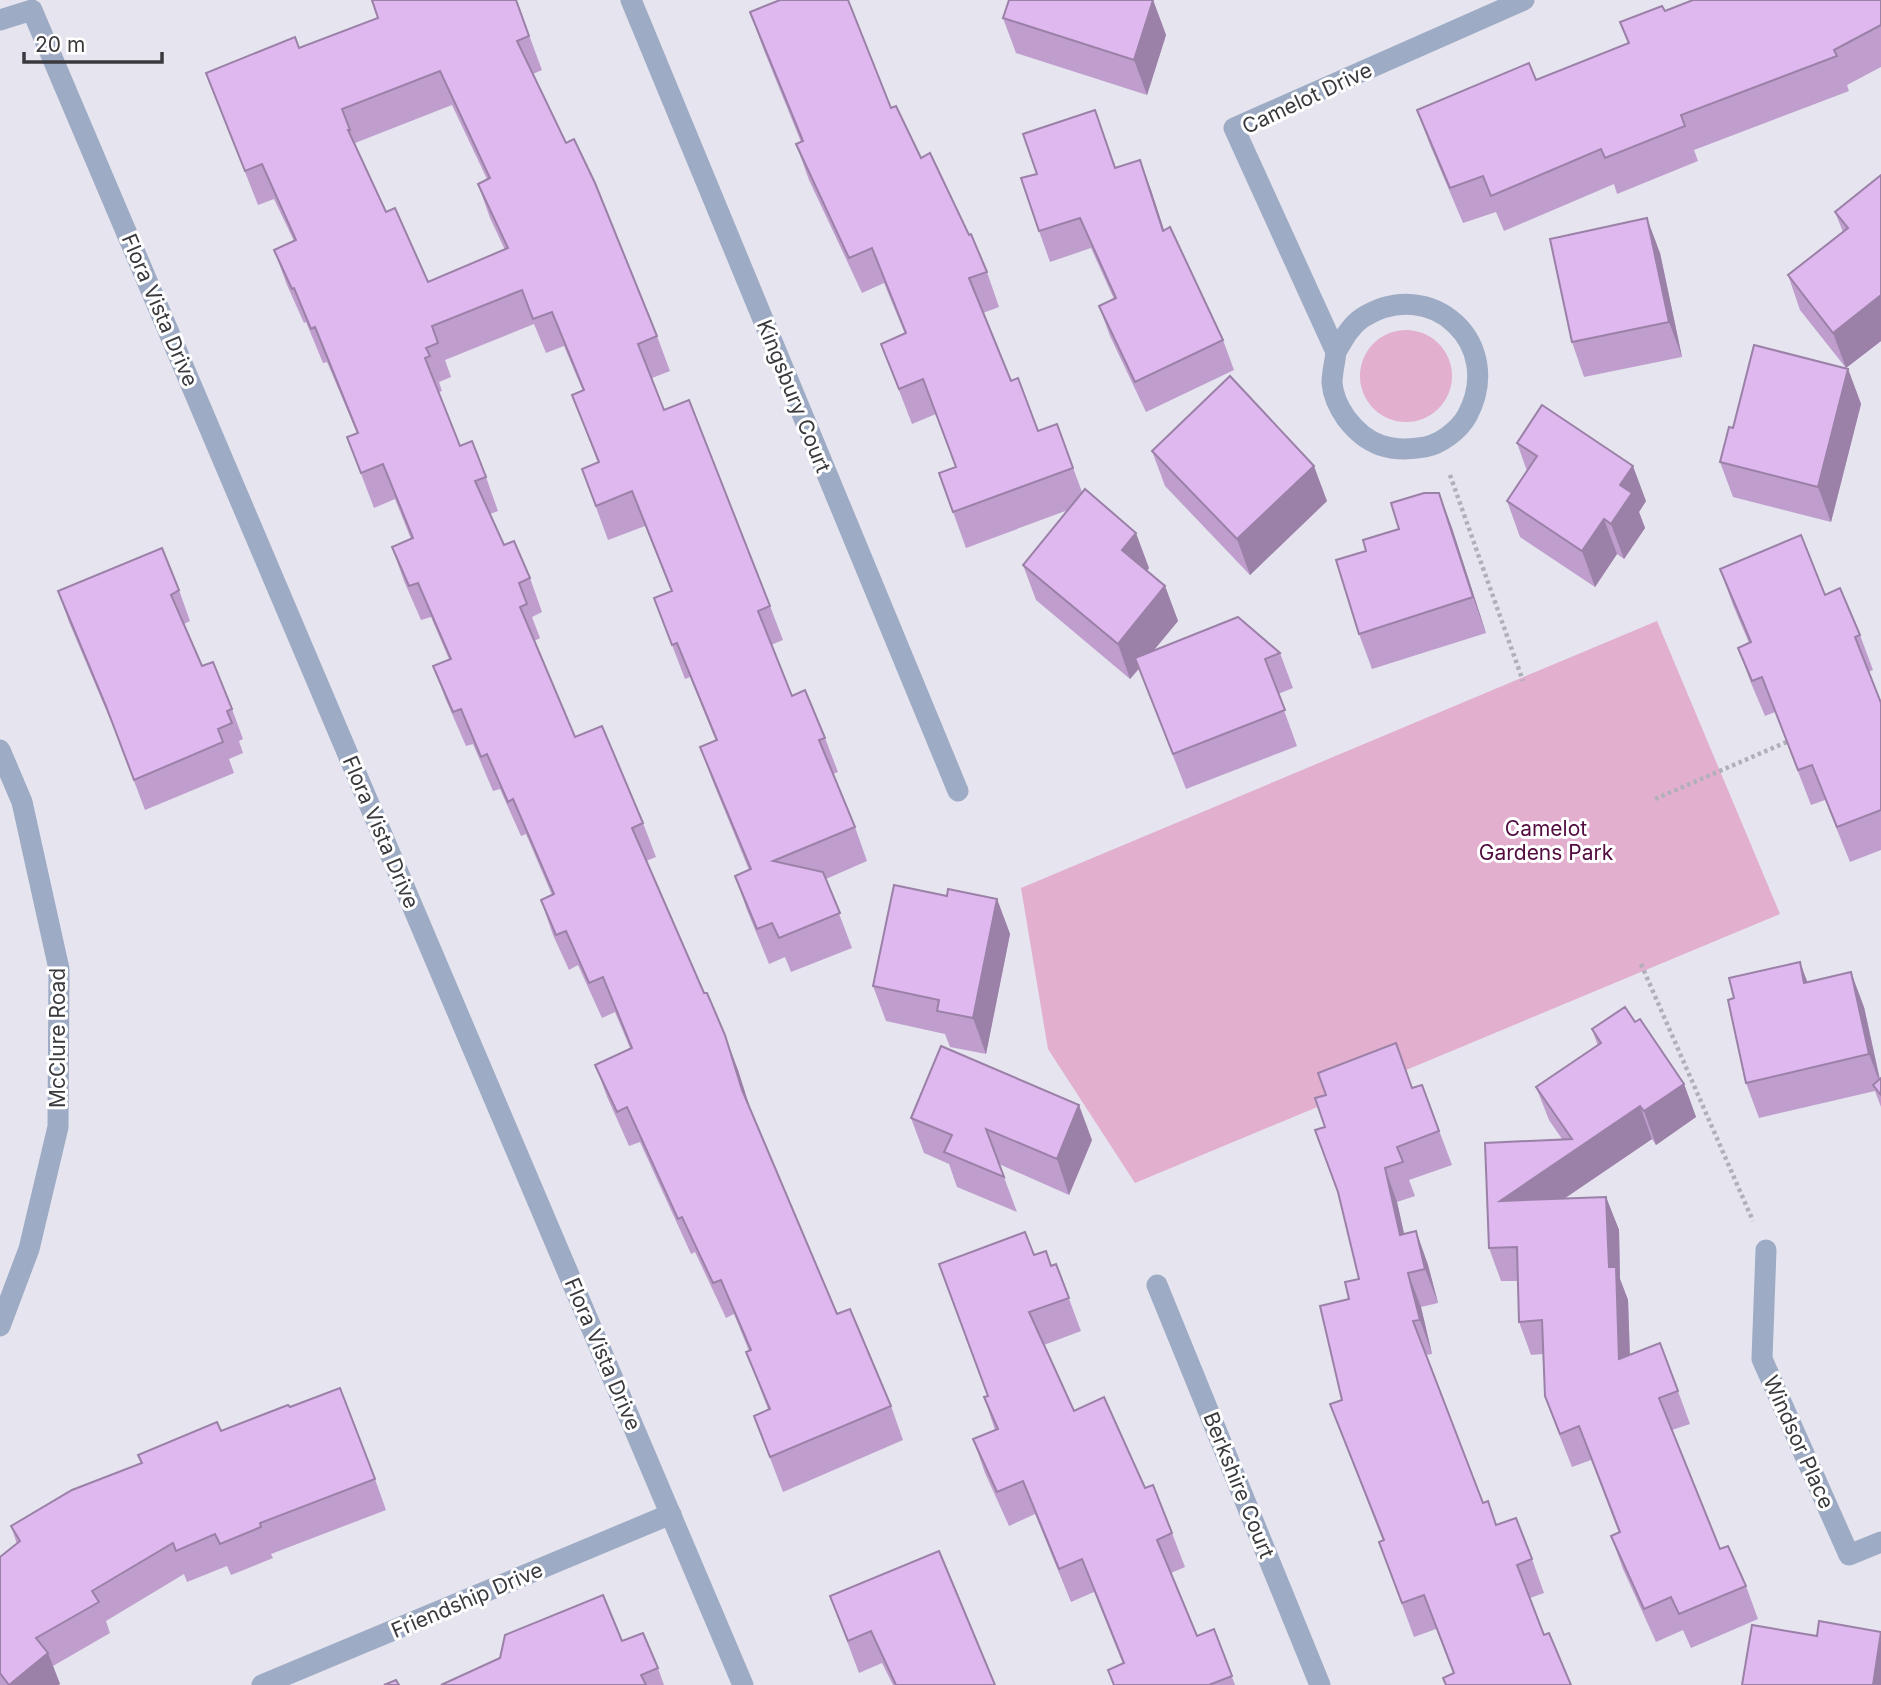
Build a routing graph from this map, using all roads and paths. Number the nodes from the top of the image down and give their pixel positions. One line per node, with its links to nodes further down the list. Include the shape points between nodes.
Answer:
1 (631, 0): 9 (street, Kingsbury Court)
2 (1524, 0): 4 (street, Camelot Drive, via 1234,128)
3 (0, 20): 15 (street, Flora Vista Drive, via 32,10)
4 (1336, 352): 5 (street, Camelot Drive, via 1332,384 1339,408 1356,432 1378,445 1404,450); 5 (street, Camelot Drive, via 1361,318 1391,305 1416,304 1440,311 1465,334 1479,376 1475,401 1462,424)
5 (1442, 440): 6 (path)
6 (1523, 681)
7 (1793, 739): 10 (path)
8 (0, 750): 14 (street, McClure Road, via 22,802 59,982 58,1127 29,1249)
9 (958, 791)
10 (1655, 799)
11 (1642, 964): 12 (path)
12 (1766, 1250): 16 (street, Windsor Place, via 1762,1359 1849,1555)
13 (1157, 1285): 19 (street, Berkshire Court)
14 (0, 1326)
15 (671, 1514): 17 (street, Friendship Drive); 18 (street, Flora Vista Drive)
16 (1881, 1542)
17 (262, 1685)
18 (743, 1685)
19 (1320, 1685)

